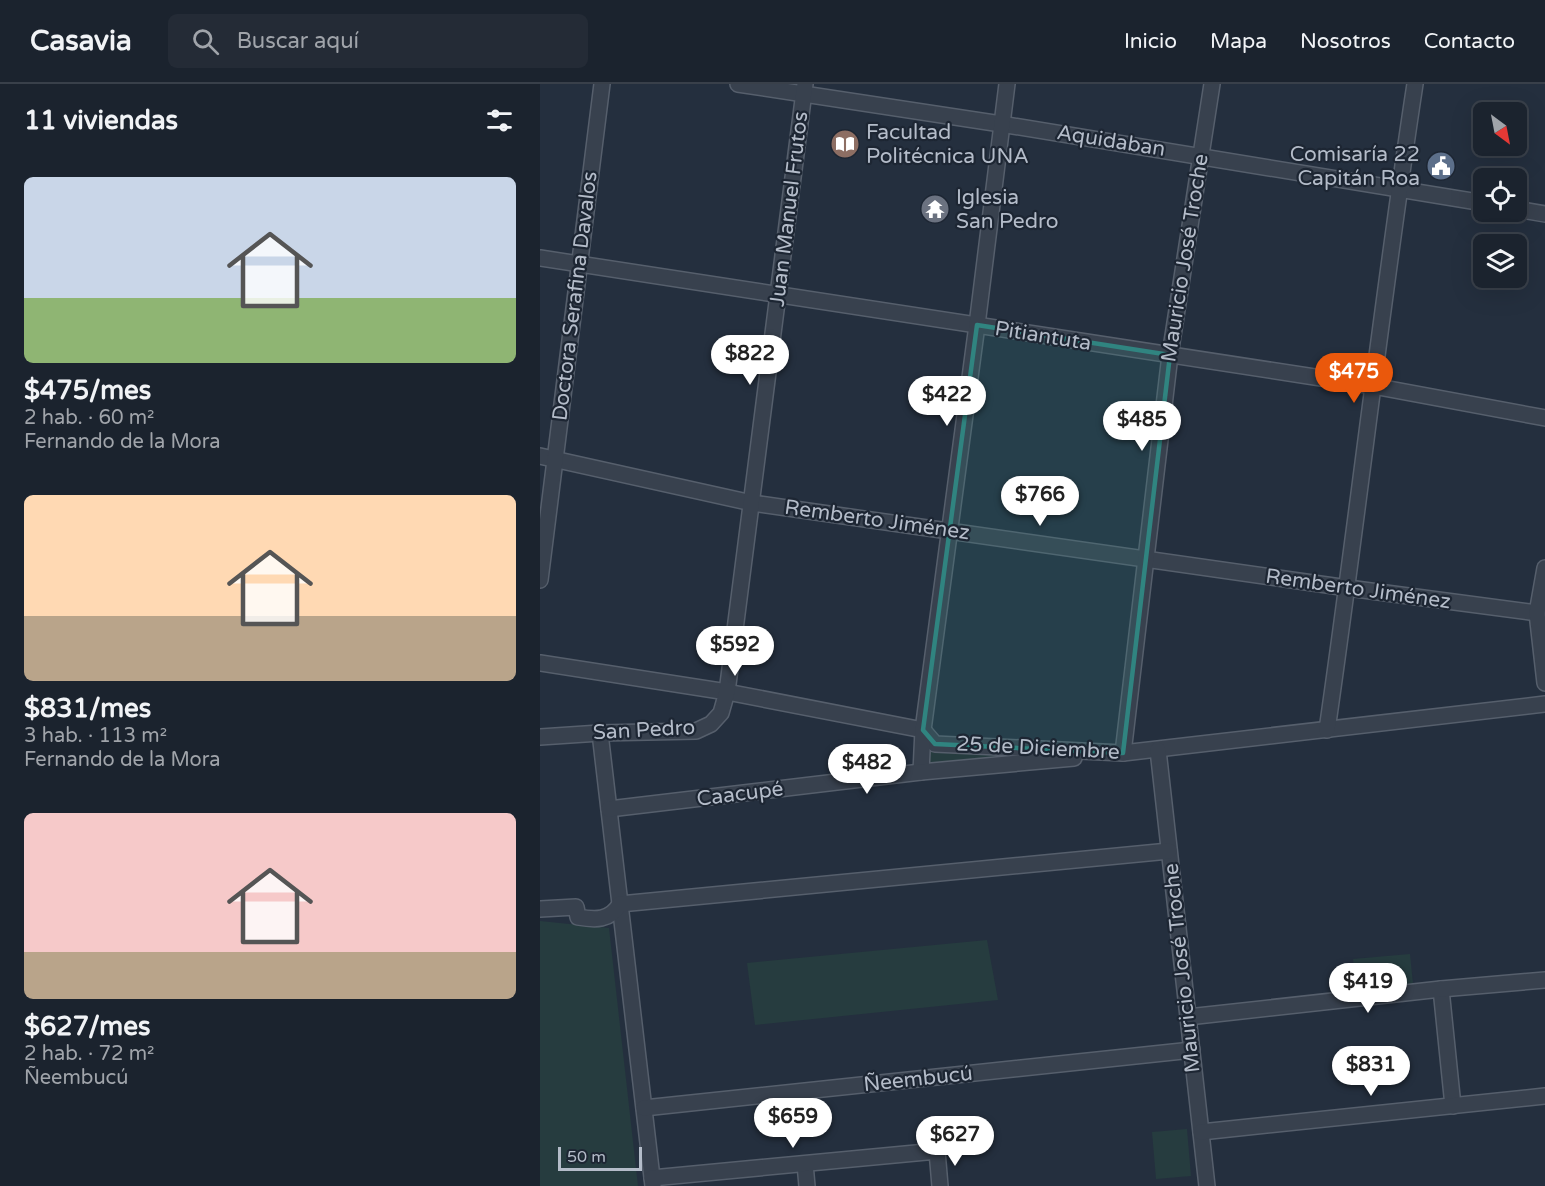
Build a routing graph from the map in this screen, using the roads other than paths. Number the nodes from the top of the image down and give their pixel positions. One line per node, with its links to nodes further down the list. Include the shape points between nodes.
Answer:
1 (602, 84): 14 (street, Doctora Serafina Davalos)
2 (738, 84): 6 (street, Aquidaban)
3 (1007, 84): 7 (street)
4 (1212, 84): 8 (street, Mauricio José Troche)
5 (1415, 84): 9 (street)
6 (804, 89): 7 (street, Aquidaban); 15 (street, Juan Manuel Frutos)
7 (1000, 124): 8 (street, Aquidaban); 16 (street)
8 (1200, 156): 9 (street, Aquidaban); 17 (street, Mauricio José Troche)
9 (1399, 188): 10 (street, Aquidaban); 18 (street)
10 (1473, 201)
11 (1527, 211): 12 (street)
12 (1545, 214)
13 (540, 258): 14 (street, Pitiantuta)
14 (579, 264): 15 (street, Pitiantuta); 20 (street, Doctora Serafina Davalos)
15 (778, 294): 16 (street, Pitiantuta); 21 (street, Juan Manuel Frutos)
16 (977, 326): 17 (street, Pitiantuta); 22 (street)
17 (1170, 355): 18 (street, Pitiantuta); 23 (street, Mauricio José Troche)
18 (1373, 386): 19 (street, Pitiantuta); 26 (street)
19 (1545, 418)
20 (547, 458): 21 (street, Remberto Jiménez); 25 (street, Doctora Serafina Davalos)
21 (752, 503): 22 (street, Remberto Jiménez); 30 (street, Juan Manuel Frutos)
22 (949, 531): 23 (street, Remberto Jiménez); 32 (street)
23 (1145, 559): 26 (street, Remberto Jiménez); 37 (street, Mauricio José Troche)
24 (1545, 568): 27 (street)
25 (540, 580)
26 (1348, 588): 27 (street, Remberto Jiménez); 33 (street)
27 (1537, 613): 29 (street)
28 (540, 663): 30 (street, 25 de Diciembre)
29 (1545, 683)
30 (727, 692): 32 (street, 25 de Diciembre); 34 (street, San Pedro, via 721,713 711,724 696,730)
31 (1545, 704): 33 (street, 25 de Diciembre)
32 (923, 730): 37 (street, 25 de Diciembre, via 935,744); 38 (street)
33 (1327, 730): 36 (street, 25 de Diciembre)
34 (600, 733): 35 (street, San Pedro); 39 (street)
35 (540, 737)
36 (1158, 750): 37 (street, 25 de Diciembre); 40 (street, Mauricio José Troche)
37 (1123, 753): 38 (street, Caacupé)
38 (921, 772): 39 (street, Caacupé)
39 (609, 809): 41 (street)
40 (1169, 851): 41 (street); 45 (street, Mauricio José Troche)
41 (620, 904): 42 (street, via 606,918 590,919 578,917 576,907); 49 (street)
42 (540, 909)
43 (1545, 980): 44 (street)
44 (1440, 989): 45 (street); 48 (street)
45 (1188, 1017): 46 (street, Mauricio José Troche)
46 (1192, 1050): 49 (street, Ñeembucú); 50 (street, Mauricio José Troche)
47 (1545, 1096): 48 (street)
48 (1454, 1106): 50 (street)
49 (644, 1108): 52 (street)
50 (1201, 1132): 55 (street, Mauricio José Troche)
51 (805, 1164): 52 (street); 53 (street); 54 (street, via 937,1151)
52 (652, 1182)
53 (807, 1186)
54 (940, 1186)
55 (1207, 1186)

